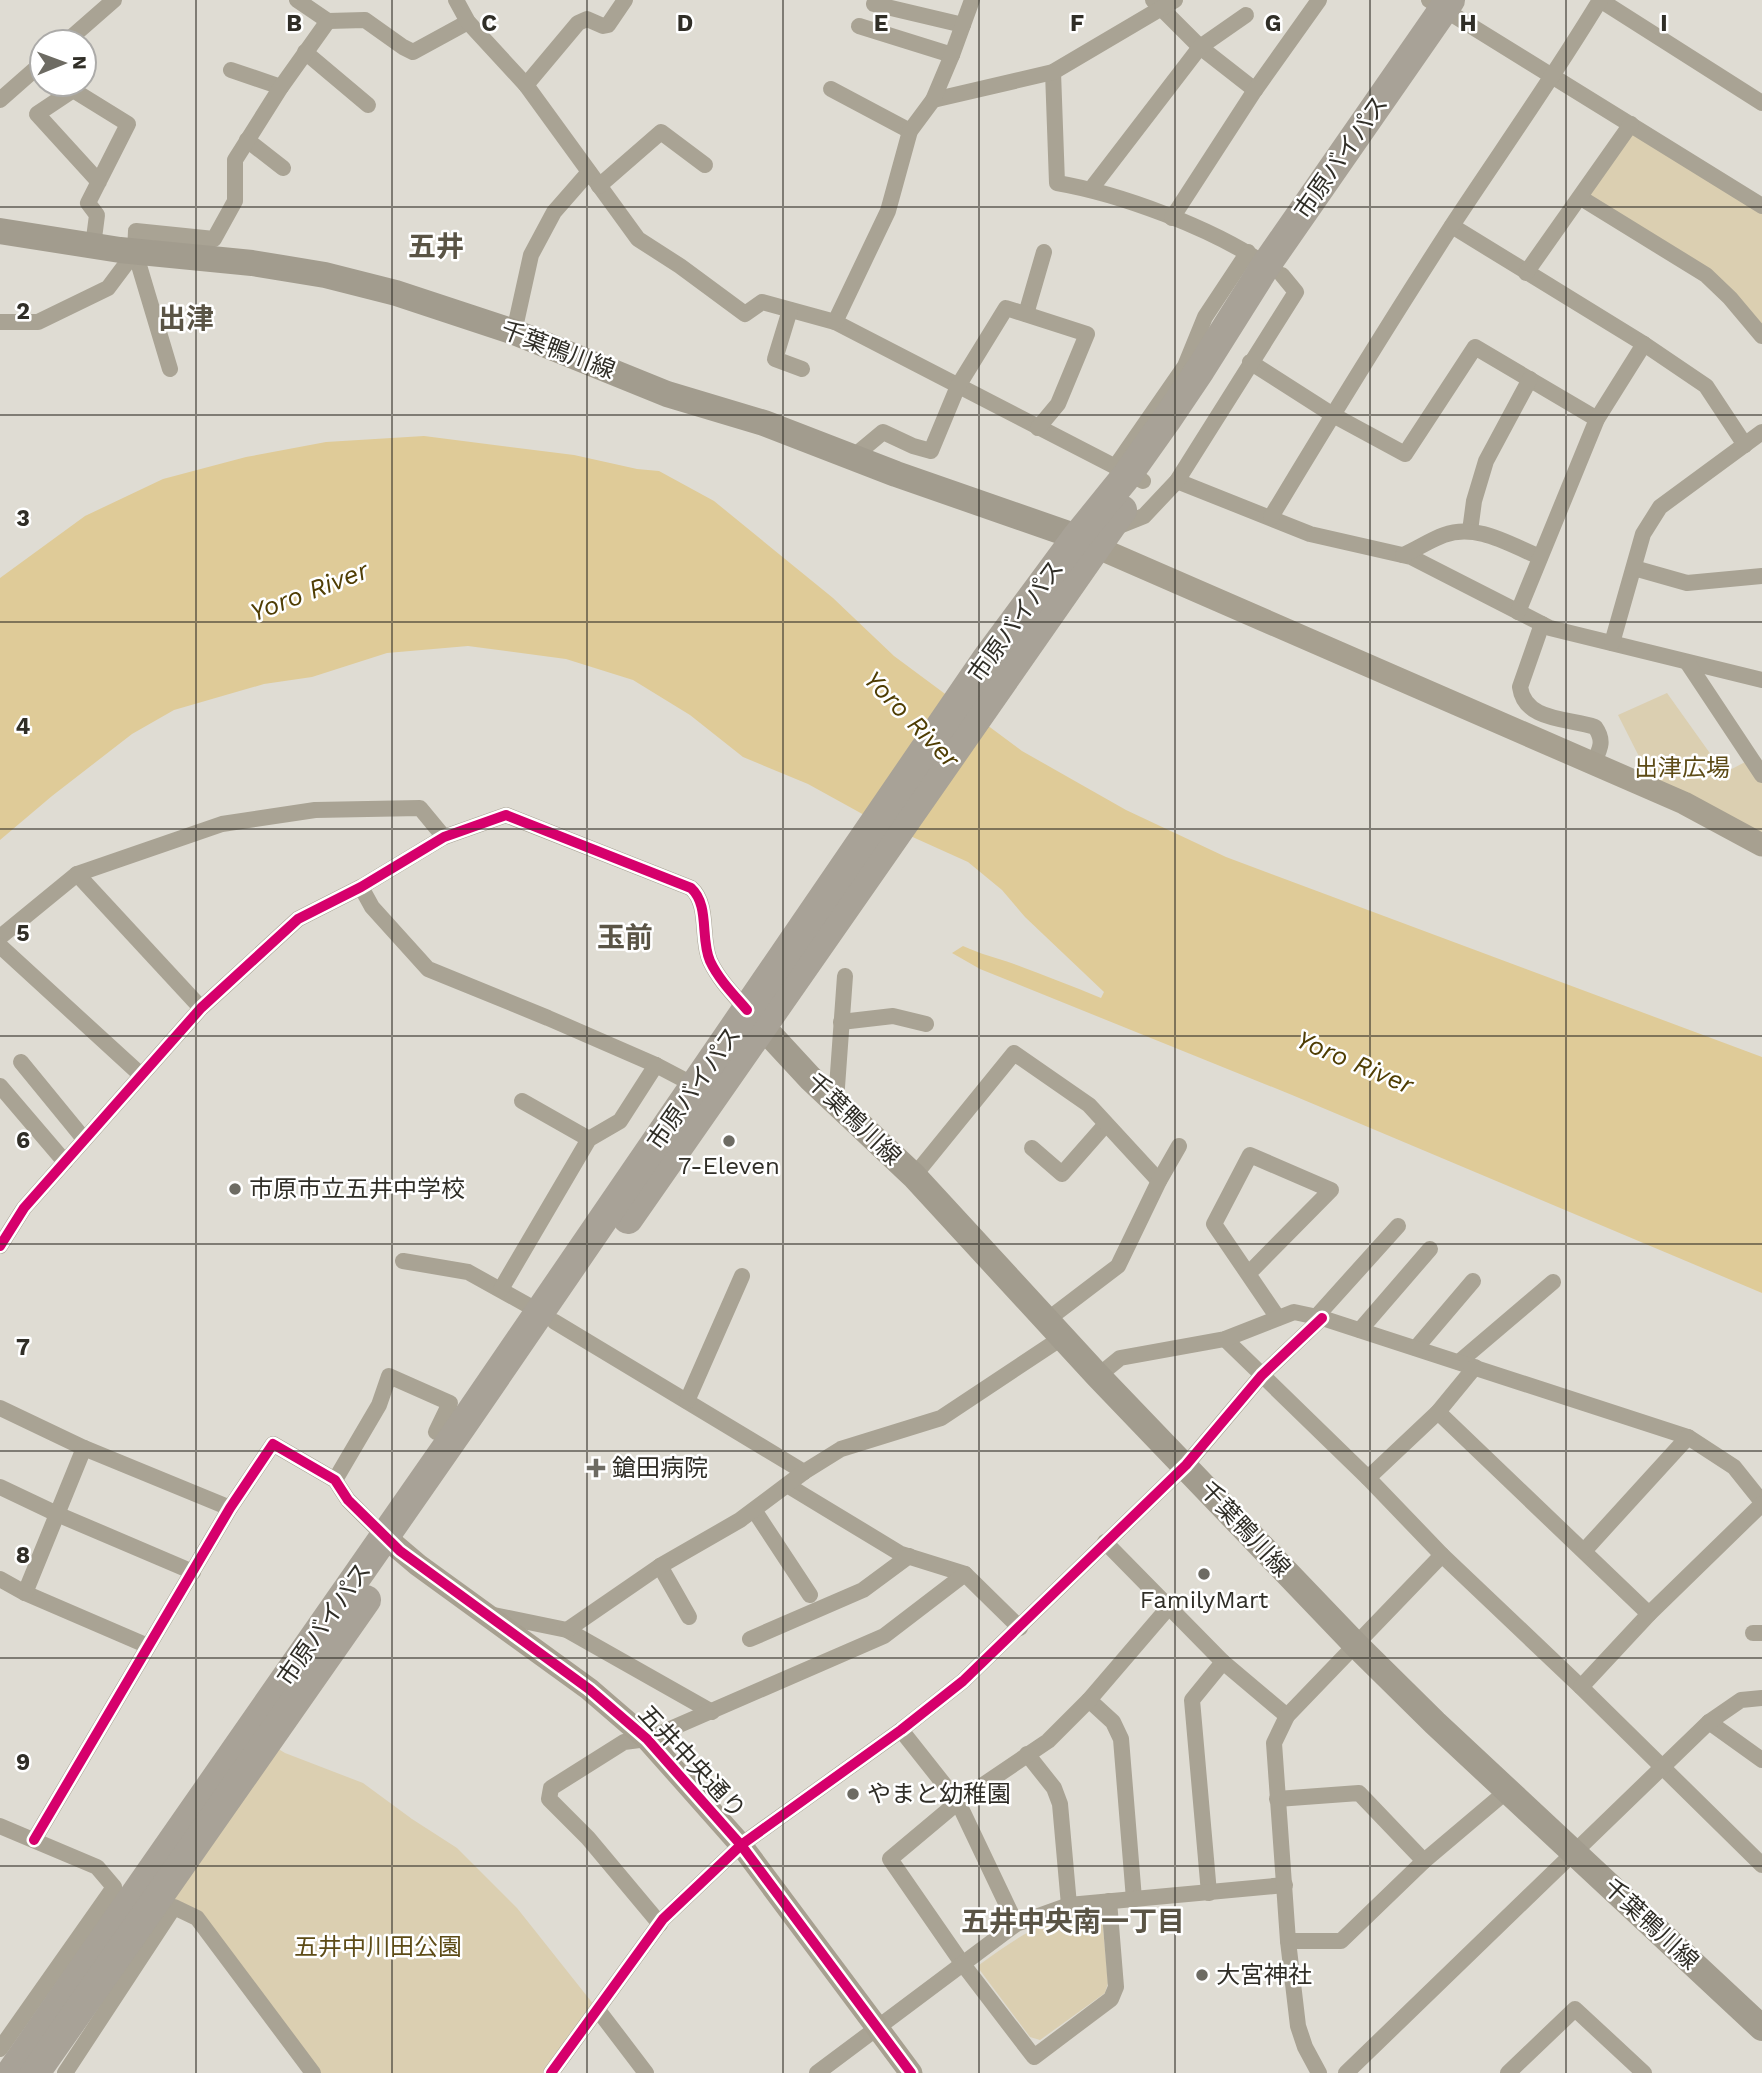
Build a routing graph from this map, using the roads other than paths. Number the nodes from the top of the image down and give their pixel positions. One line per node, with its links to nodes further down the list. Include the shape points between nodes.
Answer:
1 (114, 0): 16 (street)
2 (297, 0): 12 (street)
3 (456, 0): 13 (street)
4 (625, 0): 24 (street, via 608,25 587,19 578,23)
5 (972, 0): 14 (street)
6 (1319, 0): 27 (street)
7 (1600, 0): 23 (street); 28 (street)
8 (1163, 3): 17 (street); 21 (street)
9 (874, 4): 14 (street)
10 (1451, 6): 23 (street); 48 (highway, 市原バイパス)
11 (1246, 15): 17 (street)
12 (328, 21): 13 (street, via 365,20 413,52); 18 (street)
13 (468, 22): 24 (street)
14 (963, 25): 19 (street)
15 (859, 26): 19 (street)
16 (82, 28)
17 (1200, 47): 27 (street); 39 (street)
18 (305, 52): 25 (street); 31 (street)
19 (952, 55): 30 (street)
20 (231, 69): 25 (street)
21 (1054, 72): 30 (street); 39 (street, via 1057,183)
22 (28, 75): 29 (street)
23 (1554, 76): 32 (street); 43 (street)
24 (526, 85): 37 (street)
25 (281, 87): 34 (street)
26 (831, 89): 33 (street)
27 (1255, 90): 42 (street)
28 (1760, 97)
29 (0, 100)
30 (933, 100): 33 (street)
31 (368, 104)
32 (1631, 124): 40 (street); 41 (street)
33 (910, 131): 52 (street, via 888,211)
34 (247, 140): 36 (street); 46 (street, via 234,160 235,201 214,239 136,231)
35 (705, 165): 37 (street, via 661,132)
36 (283, 168)
37 (594, 179): 50 (street, via 638,239 745,314 762,302); 54 (street, via 554,212 531,255)
38 (99, 181): 38 (street, via 128,124 73,90 37,114); 45 (street, via 88,203 97,215)
39 (1091, 189): 42 (street)
40 (1581, 198): 49 (street); 55 (street, via 1706,275)
41 (1760, 199)
42 (1172, 218): 48 (street, via 1241,247)
43 (1452, 226): 49 (street); 62 (street)
44 (0, 231): 45 (main road, 千葉鴨川線)
45 (93, 246): 46 (main road, 千葉鴨川線)
46 (135, 252): 53 (street, via 108,288 38,322); 54 (main road, 千葉鴨川線, via 326,275); 58 (street)
47 (1044, 252): 51 (street)
48 (1265, 264): 57 (street, via 1296,292); 68 (highway, 市原バイパス, via 1200,401); 68 (street, via 1205,317)
49 (1526, 273): 56 (street)
50 (790, 310): 52 (street); 59 (street, via 775,359)
51 (1026, 314): 61 (street, via 1006,308); 64 (street, via 1087,334 1058,404)
52 (835, 321): 61 (street)
53 (0, 322)
54 (514, 332): 67 (main road, 千葉鴨川線, via 667,394)
55 (1762, 336)
56 (1644, 344): 63 (street); 66 (street, via 1706,386)
57 (1250, 362): 62 (street); 69 (street)
58 (170, 369)
59 (802, 369)
60 (1530, 379): 62 (street, via 1475,347 1405,454); 63 (street); 71 (street, via 1486,461)
61 (958, 386): 64 (street); 67 (street, via 931,451 883,432)
62 (1333, 415): 70 (street)
63 (1597, 419): 74 (street)
64 (1038, 428): 68 (street)
65 (1762, 432): 66 (street)
66 (1745, 445): 75 (street, via 1660,507 1643,534)
67 (853, 457): 72 (main road, 千葉鴨川線)
68 (1129, 474): 72 (highway, 市原バイパス)
69 (1177, 481): 70 (street); 72 (street, via 1144,516)
70 (1272, 517): 73 (street, via 1310,534)
71 (1470, 531): 73 (street, via 1445,534); 74 (street)
72 (1094, 538): 82 (street); 92 (highway, 市原バイパス, via 1001,662)
73 (1404, 555): 77 (street)
74 (1540, 558): 77 (street)
75 (1634, 568): 76 (street, via 1687,583); 79 (street)
76 (1762, 576)
77 (1518, 612): 78 (street)
78 (1542, 624): 79 (street); 82 (street, via 1521,693 1548,717 1595,727 1602,746)
79 (1612, 643): 80 (street)
80 (1687, 662): 81 (street); 83 (street)
81 (1762, 680)
82 (1592, 764): 85 (street, via 1684,803)
83 (1762, 775)
84 (444, 837): 86 (street, via 420,808 316,810 222,824); 87 (street); 92 (street, via 506,814 691,888 701,902 710,962)
85 (1762, 845)
86 (77, 874): 88 (street); 91 (street)
87 (361, 887): 91 (street, via 298,919); 96 (street, via 428,970)
88 (0, 937)
89 (0, 946): 97 (street)
90 (845, 976): 93 (street)
91 (201, 1009): 97 (street)
92 (755, 1018): 99 (highway, 市原バイパス); 101 (main road, 千葉鴨川線); 119 (highway, 市原バイパス)
93 (841, 1022): 94 (street, via 893,1017); 101 (street)
94 (926, 1024)
95 (21, 1062): 103 (street)
96 (656, 1065): 99 (street); 104 (street, via 620,1121)
97 (141, 1075): 103 (street)
98 (0, 1086): 107 (street)
99 (696, 1086): 119 (highway, 市原バイパス)
100 (522, 1101): 104 (street)
101 (836, 1101): 108 (main road, 千葉鴨川線)
102 (1106, 1124): 106 (street, via 1062,1174); 108 (street, via 1089,1105 1014,1053); 109 (street)
103 (85, 1139): 107 (street)
104 (589, 1139): 118 (street)
105 (1179, 1146): 109 (street)
106 (1032, 1148)
107 (65, 1162): 111 (street, via 24,1208)
108 (914, 1176): 122 (main road, 千葉鴨川線)
109 (1159, 1181): 122 (street, via 1118,1266)
110 (1398, 1226): 120 (street)
111 (0, 1246)
112 (1430, 1249): 123 (street)
113 (403, 1261): 118 (street, via 468,1272)
114 (1248, 1274): 114 (street, via 1214,1224 1250,1155 1331,1190); 121 (street)
115 (742, 1276): 130 (street)
116 (1473, 1281): 125 (street)
117 (1553, 1282): 126 (street)
118 (501, 1289): 119 (street)
119 (547, 1317): 130 (street); 147 (highway, 市原バイパス)
120 (1319, 1317): 121 (street, via 1294,1312); 123 (street); 128 (street)
121 (1278, 1318): 124 (street)
122 (1055, 1329): 129 (main road, 千葉鴨川線); 137 (street, via 941,1418 841,1449)
123 (1360, 1330): 125 (street)
124 (1225, 1339): 128 (street); 129 (street, via 1120,1358)
125 (1416, 1348): 126 (street)
126 (1459, 1362): 127 (street)
127 (1475, 1367): 132 (street); 134 (street)
128 (1262, 1374): 136 (street); 138 (street)
129 (1098, 1376): 136 (main road, 千葉鴨川線)
130 (687, 1401): 137 (street)
131 (0, 1408): 135 (street)
132 (1437, 1412): 138 (street); 148 (street)
133 (436, 1432): 139 (street, via 450,1403 388,1376 379,1405)
134 (1688, 1437): 142 (street, via 1734,1467); 148 (street)
135 (84, 1448): 143 (street); 145 (street)
136 (1186, 1465): 146 (street); 164 (main road, 千葉鴨川線)
137 (804, 1472): 140 (street)
138 (1368, 1478): 149 (street)
139 (335, 1480): 143 (street, via 273,1444); 147 (street, via 348,1500)
140 (787, 1485): 144 (street); 150 (street)
141 (0, 1487): 145 (street)
142 (1762, 1503): 159 (street)
143 (230, 1508): 152 (street)
144 (754, 1510): 151 (street); 156 (street)
145 (57, 1514): 152 (street); 155 (street)
146 (1105, 1542): 157 (street); 161 (street)
147 (393, 1544): 158 (street, 五井中央通り); 201 (highway, 市原バイパス); 202 (highway, 市原バイパス)
148 (1584, 1550): 159 (street)
149 (1442, 1555): 164 (street); 167 (street)
150 (909, 1556): 153 (street); 163 (street, via 863,1590)
151 (660, 1566): 160 (street); 162 (street)
152 (193, 1572): 165 (street)
153 (965, 1574): 161 (street); 170 (street, via 884,1636)
154 (0, 1579): 155 (street)
155 (25, 1593): 165 (street)
156 (810, 1595)
157 (1168, 1608): 166 (street); 169 (street)
158 (485, 1613): 162 (street); 174 (street, 五井中央通り, via 589,1689)
159 (1649, 1614): 167 (street)
160 (689, 1617)
161 (1020, 1628): 173 (street)
162 (567, 1630): 170 (street)
163 (750, 1639)
164 (1356, 1645): 171 (street); 178 (main road, 千葉鴨川線)
165 (148, 1646): 182 (street)
166 (1223, 1662): 171 (street); 188 (street, via 1192,1700)
167 (1581, 1687): 177 (street)
168 (1762, 1698): 172 (street, via 1741,1700)
169 (1089, 1700): 175 (street, via 1048,1741); 189 (street, via 1121,1738)
170 (712, 1712): 174 (street)
171 (1287, 1716): 179 (street, via 1274,1743)
172 (1709, 1722): 176 (street); 177 (street)
173 (901, 1730): 180 (street); 183 (street)
174 (647, 1739): 183 (street, 五井中央通り); 192 (street, via 624,1742 551,1788 549,1799)
175 (1027, 1754): 180 (street); 191 (street, via 1054,1788 1060,1804)
176 (1762, 1760)
177 (1662, 1767): 184 (street); 186 (street)
178 (1507, 1790): 184 (main road, 千葉鴨川線); 185 (street)
179 (1277, 1799): 185 (street, via 1359,1793); 187 (street)
180 (958, 1802): 193 (street); 195 (street, via 890,1860)
181 (0, 1826): 182 (street)
182 (34, 1840): 199 (street, via 97,1867 114,1887)
183 (741, 1845): 192 (street); 197 (street, 五井中央通り)
184 (1576, 1853): 198 (main road, 千葉鴨川線); 209 (street)
185 (1424, 1861): 194 (street, via 1341,1941)
186 (1762, 1865)
187 (1285, 1885): 188 (street); 194 (street)
188 (1209, 1892): 189 (street)
189 (1134, 1899): 190 (street)
190 (1108, 1901): 191 (street); 195 (street, via 1116,1987 1111,1999 1034,2057)
191 (1069, 1905): 193 (street)
192 (660, 1924): 196 (street)
193 (1016, 1924): 195 (street)
194 (1288, 1941): 208 (street, via 1298,2026)
195 (962, 1962): 197 (street)
196 (598, 2010): 204 (street); 205 (street)
197 (878, 2028): 206 (street); 207 (street, 五井中央通り)
198 (1762, 2028)
199 (0, 2049)
200 (70, 2071): 203 (street, via 174,1908 198,1918)
201 (11, 2073)
202 (35, 2073)
203 (313, 2073)
204 (551, 2073)
205 (646, 2073)
206 (817, 2073)
207 (911, 2073)
208 (1320, 2073)
209 (1346, 2073)
210 (1508, 2073): 211 (street, via 1576,2009)
211 (1644, 2073)

